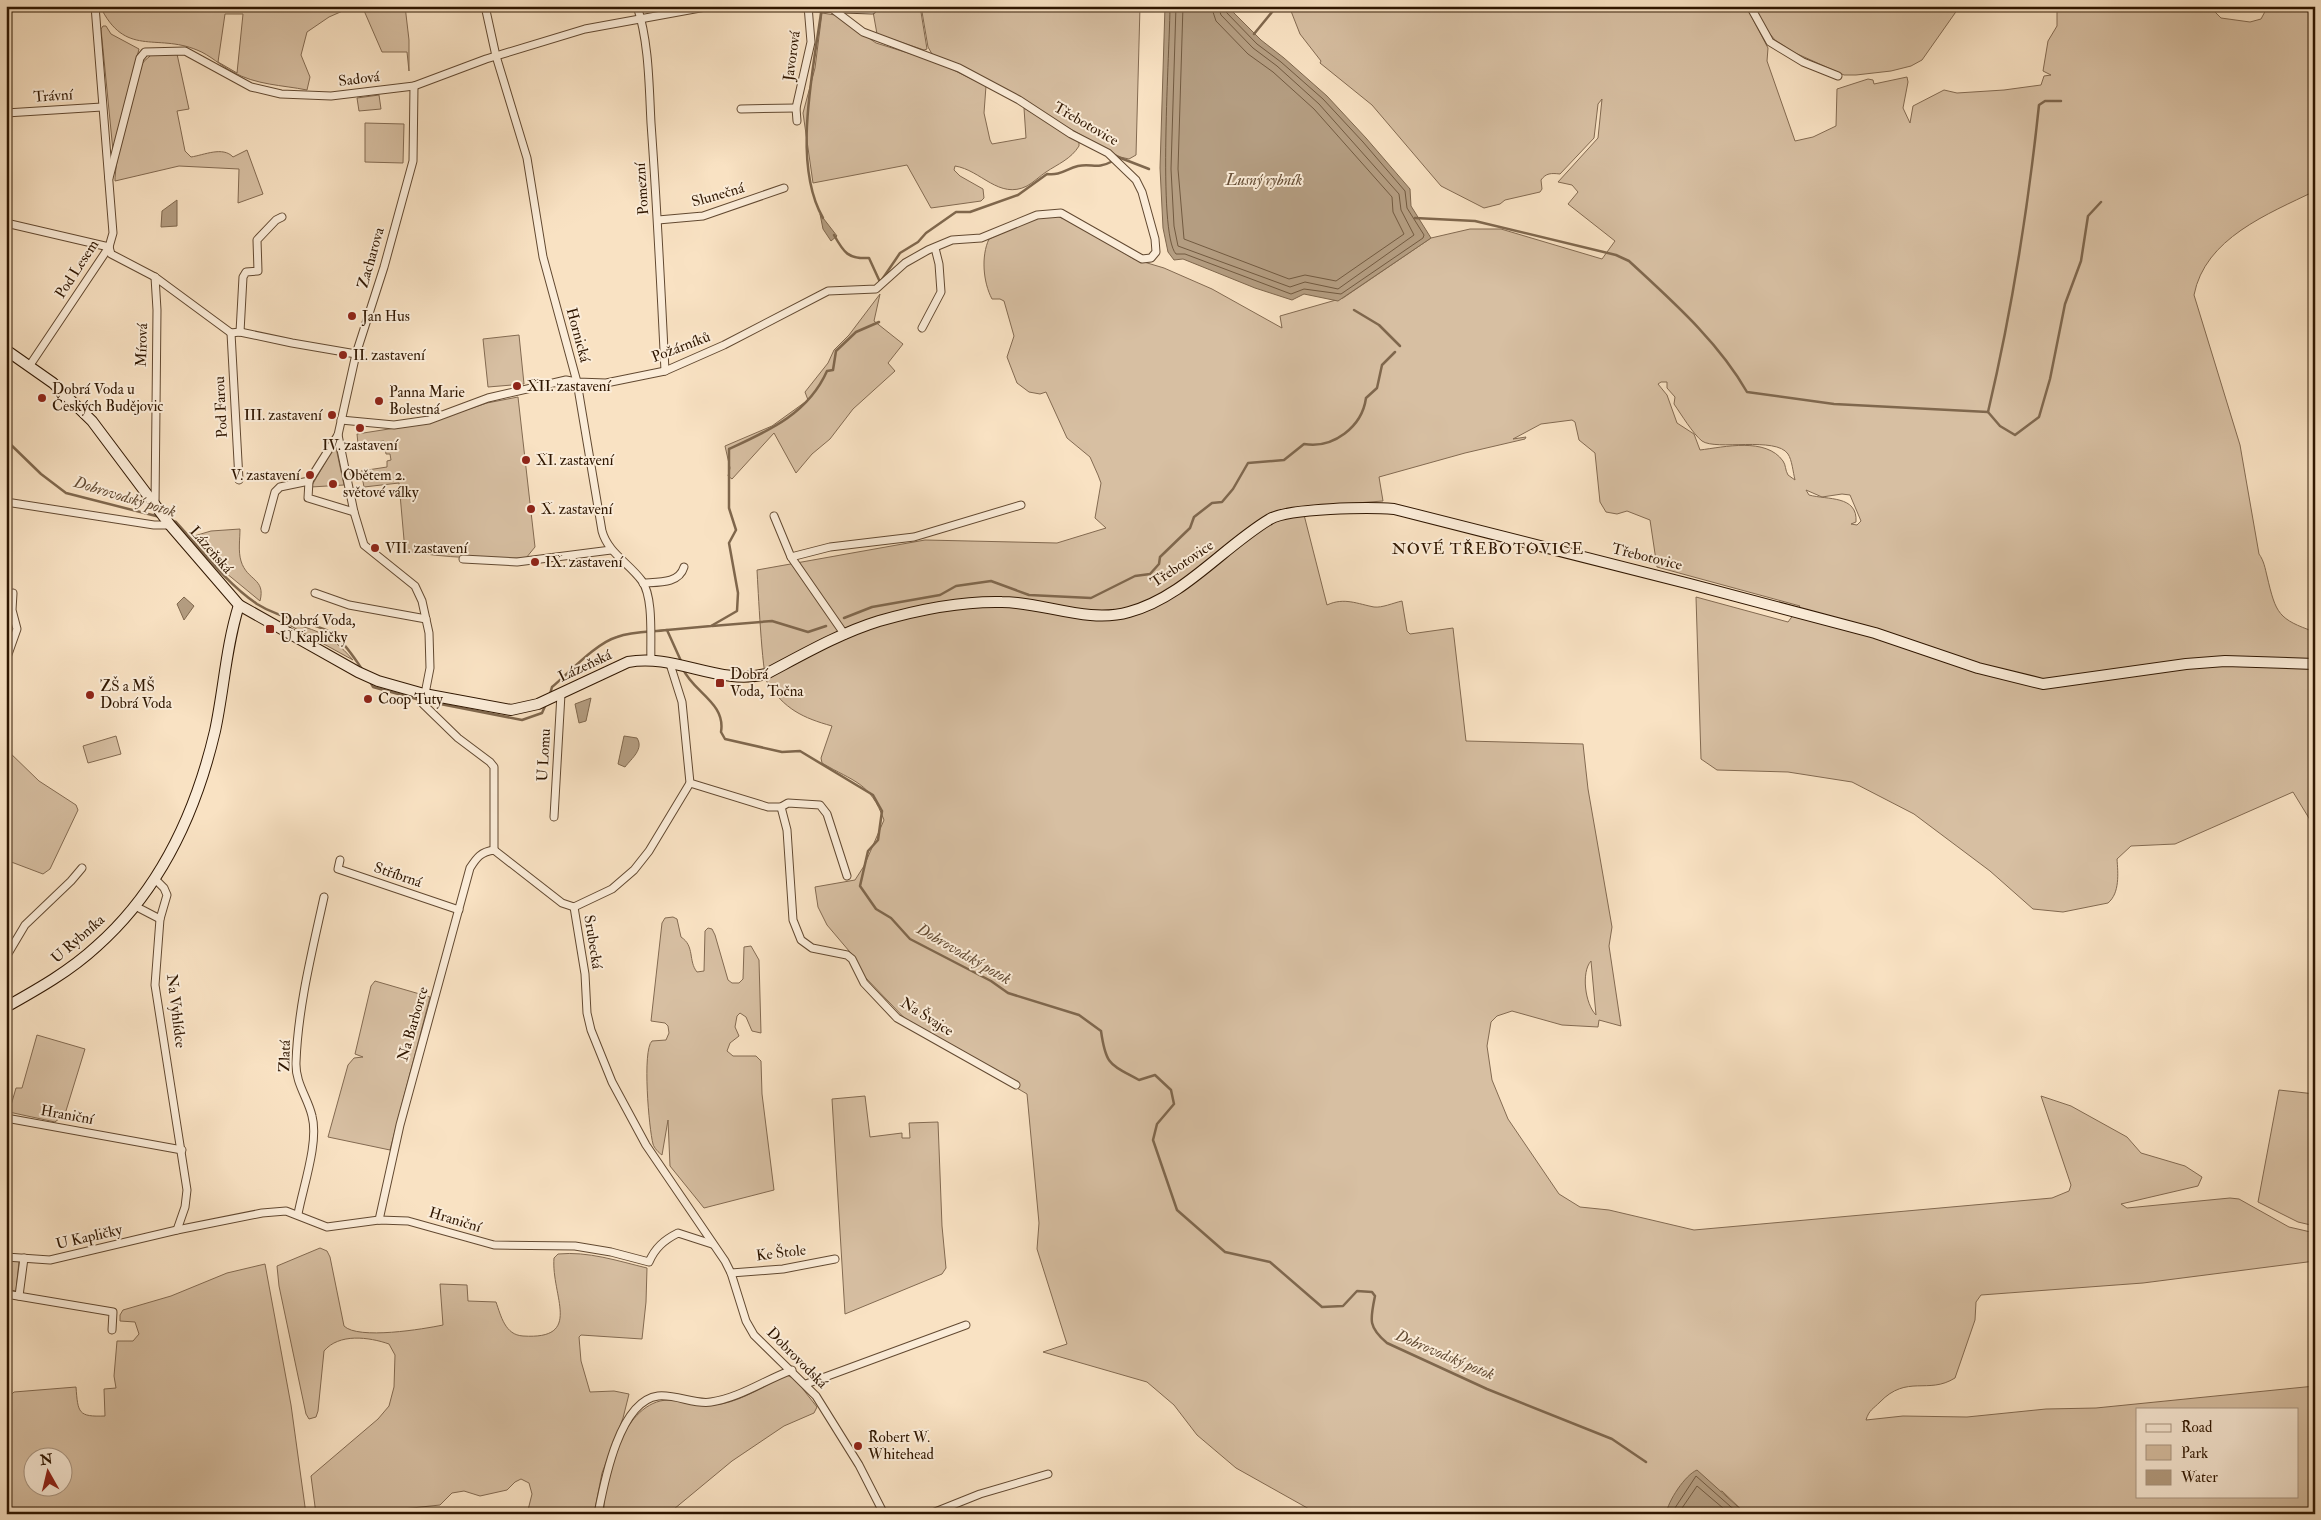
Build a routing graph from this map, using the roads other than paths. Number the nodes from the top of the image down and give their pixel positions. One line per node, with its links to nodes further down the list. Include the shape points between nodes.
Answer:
1 (95, 6): 15 (street, Pod Lesem)
2 (485, 6): 11 (street, Hornická)
3 (637, 6): 10 (street, Pomezní)
4 (711, 6): 10 (street, Sadová)
5 (756, 6): 7 (street)
6 (1750, 6): 13 (street, via 1770,42 1803,62)
7 (808, 7): 8 (street); 16 (street, Javorová, via 811,42)
8 (834, 10): 9 (street); 26 (street, Třebotovice, via 863,32 959,68 1108,153 1136,180 1157,248 1153,256 1142,259 1062,213 1036,215 982,238 952,240)
9 (872, 10)
10 (641, 18): 11 (street, Sadová, via 585,29); 23 (street, Pomezní)
11 (496, 56): 14 (street, Sadová); 36 (street, Hornická, via 527,158 543,257)
12 (137, 69): 14 (street, Sadová, via 145,52 185,51 251,87 291,94 331,96); 20 (street, Pod Lesem)
13 (1838, 76)
14 (414, 86): 33 (street, Zacharova, via 413,161)
15 (102, 107): 18 (street, Trávní); 20 (street, Pod Lesem)
16 (796, 108): 17 (street); 19 (street, Javorová)
17 (741, 109)
18 (6, 113)
19 (797, 120)
20 (109, 178): 25 (street, Pod Lesem, via 113,233)
21 (784, 188): 23 (street, Slunečná, via 703,216)
22 (282, 217): 30 (street, via 257,240 258,271 246,272 243,277)
23 (658, 220): 35 (street, Pomezní)
24 (6, 223): 25 (street)
25 (109, 247): 27 (street, via 111,254); 34 (street, Pod Lesem)
26 (932, 249): 28 (street, Třebotovice, via 905,263); 29 (street, via 940,264 941,292)
27 (154, 277): 31 (street); 42 (street, Mírová, via 157,310)
28 (876, 289): 35 (street, Požárníků, via 828,291 724,345)
29 (922, 328)
30 (240, 332): 31 (street); 33 (street)
31 (231, 333): 39 (street, Pod Farou)
32 (6, 350): 34 (street, Lázeňská)
33 (356, 354): 37 (street, Zacharova)
34 (30, 365): 42 (street, Lázeňská, via 92,421)
35 (665, 371): 36 (street, Požárníků, via 606,382)
36 (577, 382): 37 (street, Požárníků, via 566,380 488,398 429,420 394,425); 48 (street, Hornická, via 602,531 605,544)
37 (341, 420): 38 (street, Zacharova)
38 (338, 435): 40 (street, Zacharova); 44 (street, Zacharova)
39 (239, 480)
40 (309, 481): 44 (street, via 308,498); 47 (street, via 280,487 275,492)
41 (6, 502): 46 (street)
42 (155, 505): 46 (street, Lázeňská)
43 (1021, 505): 49 (street, via 914,537 830,547)
44 (354, 512): 57 (street, Zacharova, via 364,545 415,586)
45 (774, 516): 49 (street)
46 (170, 525): 55 (street, Lázeňská)
47 (265, 529)
48 (611, 550): 50 (street, via 517,562); 52 (street, Hornická)
49 (791, 557): 58 (street)
50 (463, 560)
51 (684, 567): 52 (street, via 682,573 671,581)
52 (643, 583): 60 (street, via 648,594)
53 (13, 593): 56 (street)
54 (315, 593): 57 (street, via 349,605)
55 (239, 605): 65 (street, Lázeňská, via 358,672); 73 (street, via 215,729 192,810)
56 (9, 609): 59 (street, via 16,618 17,629)
57 (426, 620): 65 (street, Zacharova, via 430,668)
58 (844, 635): 62 (street, Třebotovice, via 878,621 946,606 1002,602 1103,616 1128,613 1184,584 1272,518 1302,512 1369,507 1394,509 1690,584 1876,633 1978,668 2043,684 2226,661); 63 (street, Třebotovice, via 766,674 748,678)
59 (6, 660)
60 (650, 661): 61 (street, Lázeňská); 64 (street, Lázeňská, via 628,662)
61 (672, 664): 63 (street, Lázeňská); 66 (street, via 682,702)
62 (2315, 664)
63 (689, 668)
64 (558, 695): 65 (street, Lázeňská, via 511,710); 68 (street, U Lomu)
65 (424, 699): 69 (street, via 458,738 491,763 494,772)
66 (690, 783): 67 (street, via 768,807); 76 (street, Srubecká, via 634,870 612,889)
67 (781, 807): 72 (street, via 788,803 820,805 827,814); 81 (street, Na Švajce, via 787,830 793,920 801,940 812,948 852,959 864,983 897,1018)
68 (554, 817)
69 (494, 850): 76 (street, via 562,903); 77 (street, Na Barborce, via 477,856 470,868)
70 (340, 860): 77 (street, Stříbrná, via 338,869)
71 (82, 868): 79 (street, via 25,925)
72 (847, 876)
73 (155, 879): 75 (street, U Rybníka); 78 (street, Na Vyhlídce, via 167,895)
74 (324, 897): 85 (street, Zlatá, via 305,980 296,1064 314,1135)
75 (135, 906): 78 (street); 80 (street, U Rybníka, via 98,946 62,974)
76 (574, 907): 83 (street, Srubecká, via 591,1030 612,1082)
77 (459, 910): 86 (street, Na Barborce, via 400,1125)
78 (160, 919): 84 (street, Na Vyhlídce, via 155,985)
79 (6, 957)
80 (6, 1007)
81 (1016, 1084)
82 (6, 1118): 84 (street, Hraniční)
83 (646, 1145): 88 (street, Dobrovodská)
84 (182, 1150): 87 (street, Na Vyhlídce, via 187,1190)
85 (298, 1214): 86 (street, Hraniční, via 327,1227); 87 (street, Hraniční, via 286,1211 262,1213)
86 (379, 1220): 88 (street, Hraniční, via 420,1223 494,1246 576,1246 649,1262 666,1239 678,1234)
87 (177, 1230): 90 (street, U Kapličky, via 50,1260)
88 (712, 1244): 92 (street, Dobrovodská)
89 (6, 1257): 90 (street, U Kapličky)
90 (24, 1258): 94 (street)
91 (835, 1259): 92 (street, Ke Štole, via 783,1270)
92 (731, 1273): 97 (street, Dobrovodská, via 746,1321 754,1335)
93 (6, 1294): 94 (street)
94 (19, 1296): 96 (street, via 113,1312)
95 (966, 1325): 98 (street)
96 (112, 1330)
97 (792, 1370): 98 (street, Dobrovodská); 100 (street, via 768,1378 728,1399 708,1403 668,1395 644,1401 618,1439 606,1474)
98 (806, 1384): 101 (street, Dobrovodská, via 836,1426)
99 (1048, 1474): 102 (street, via 980,1494)
100 (598, 1514)
101 (884, 1514)
102 (930, 1514)

